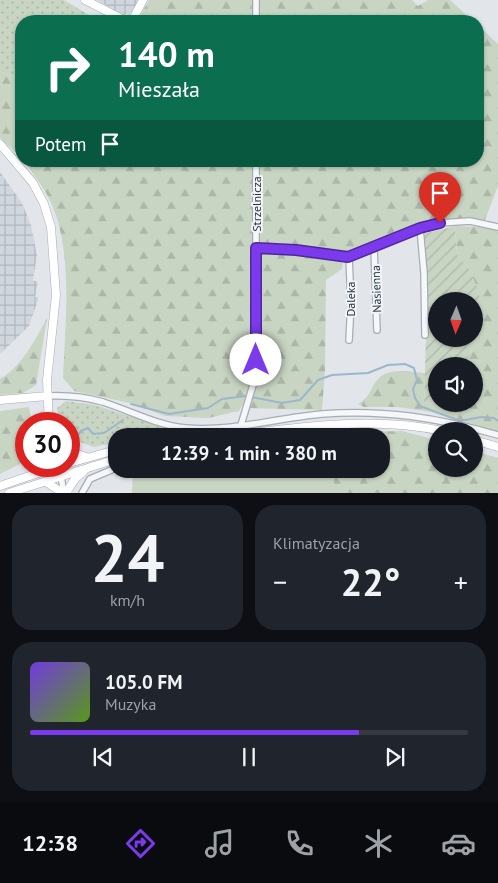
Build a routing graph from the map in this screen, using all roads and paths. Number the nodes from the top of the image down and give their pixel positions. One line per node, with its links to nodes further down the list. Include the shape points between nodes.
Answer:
1 (85, 0): 4 (main road)
2 (143, 0): 5 (main road)
3 (256, 0): 6 (street)
4 (114, 15)
5 (135, 15)
6 (256, 15)
7 (0, 144): 8 (main road)
8 (15, 162)
9 (19, 167): 19 (main road, via 33,183 51,227 56,295)
10 (256, 167): 13 (street, Strzelnicza)
11 (498, 227): 12 (street, via 470,221 444,222)
12 (420, 228): 14 (street); 17 (street)
13 (256, 248): 15 (street); 22 (street, Strzelnicza, via 256,368)
14 (374, 248): 15 (street); 16 (street, Nasienna)
15 (348, 257): 18 (street, Daleka)
16 (377, 330)
17 (425, 335)
18 (349, 340)
19 (47, 396): 20 (main road); 21 (main road); 22 (street, via 89,399 161,424 185,428)
20 (0, 400)
21 (49, 412)
22 (241, 425): 25 (street, via 322,414 378,412 436,418)
23 (290, 428): 24 (main road, via 348,423)
24 (428, 429)
25 (498, 435)
26 (483, 442): 27 (main road)
27 (498, 446)
28 (108, 452): 30 (main road)
29 (80, 455): 30 (main road)
30 (88, 458): 31 (main road)
31 (80, 460)
32 (108, 462): 33 (main road)
33 (87, 468): 34 (main road); 41 (main road)
34 (80, 470)
35 (108, 471): 42 (street, via 90,479)
36 (23, 477): 39 (main road)
37 (61, 477): 38 (main road); 41 (street)
38 (46, 482): 40 (main road); 41 (main road)
39 (0, 486)
40 (10, 493)
41 (64, 493)
42 (82, 493)

